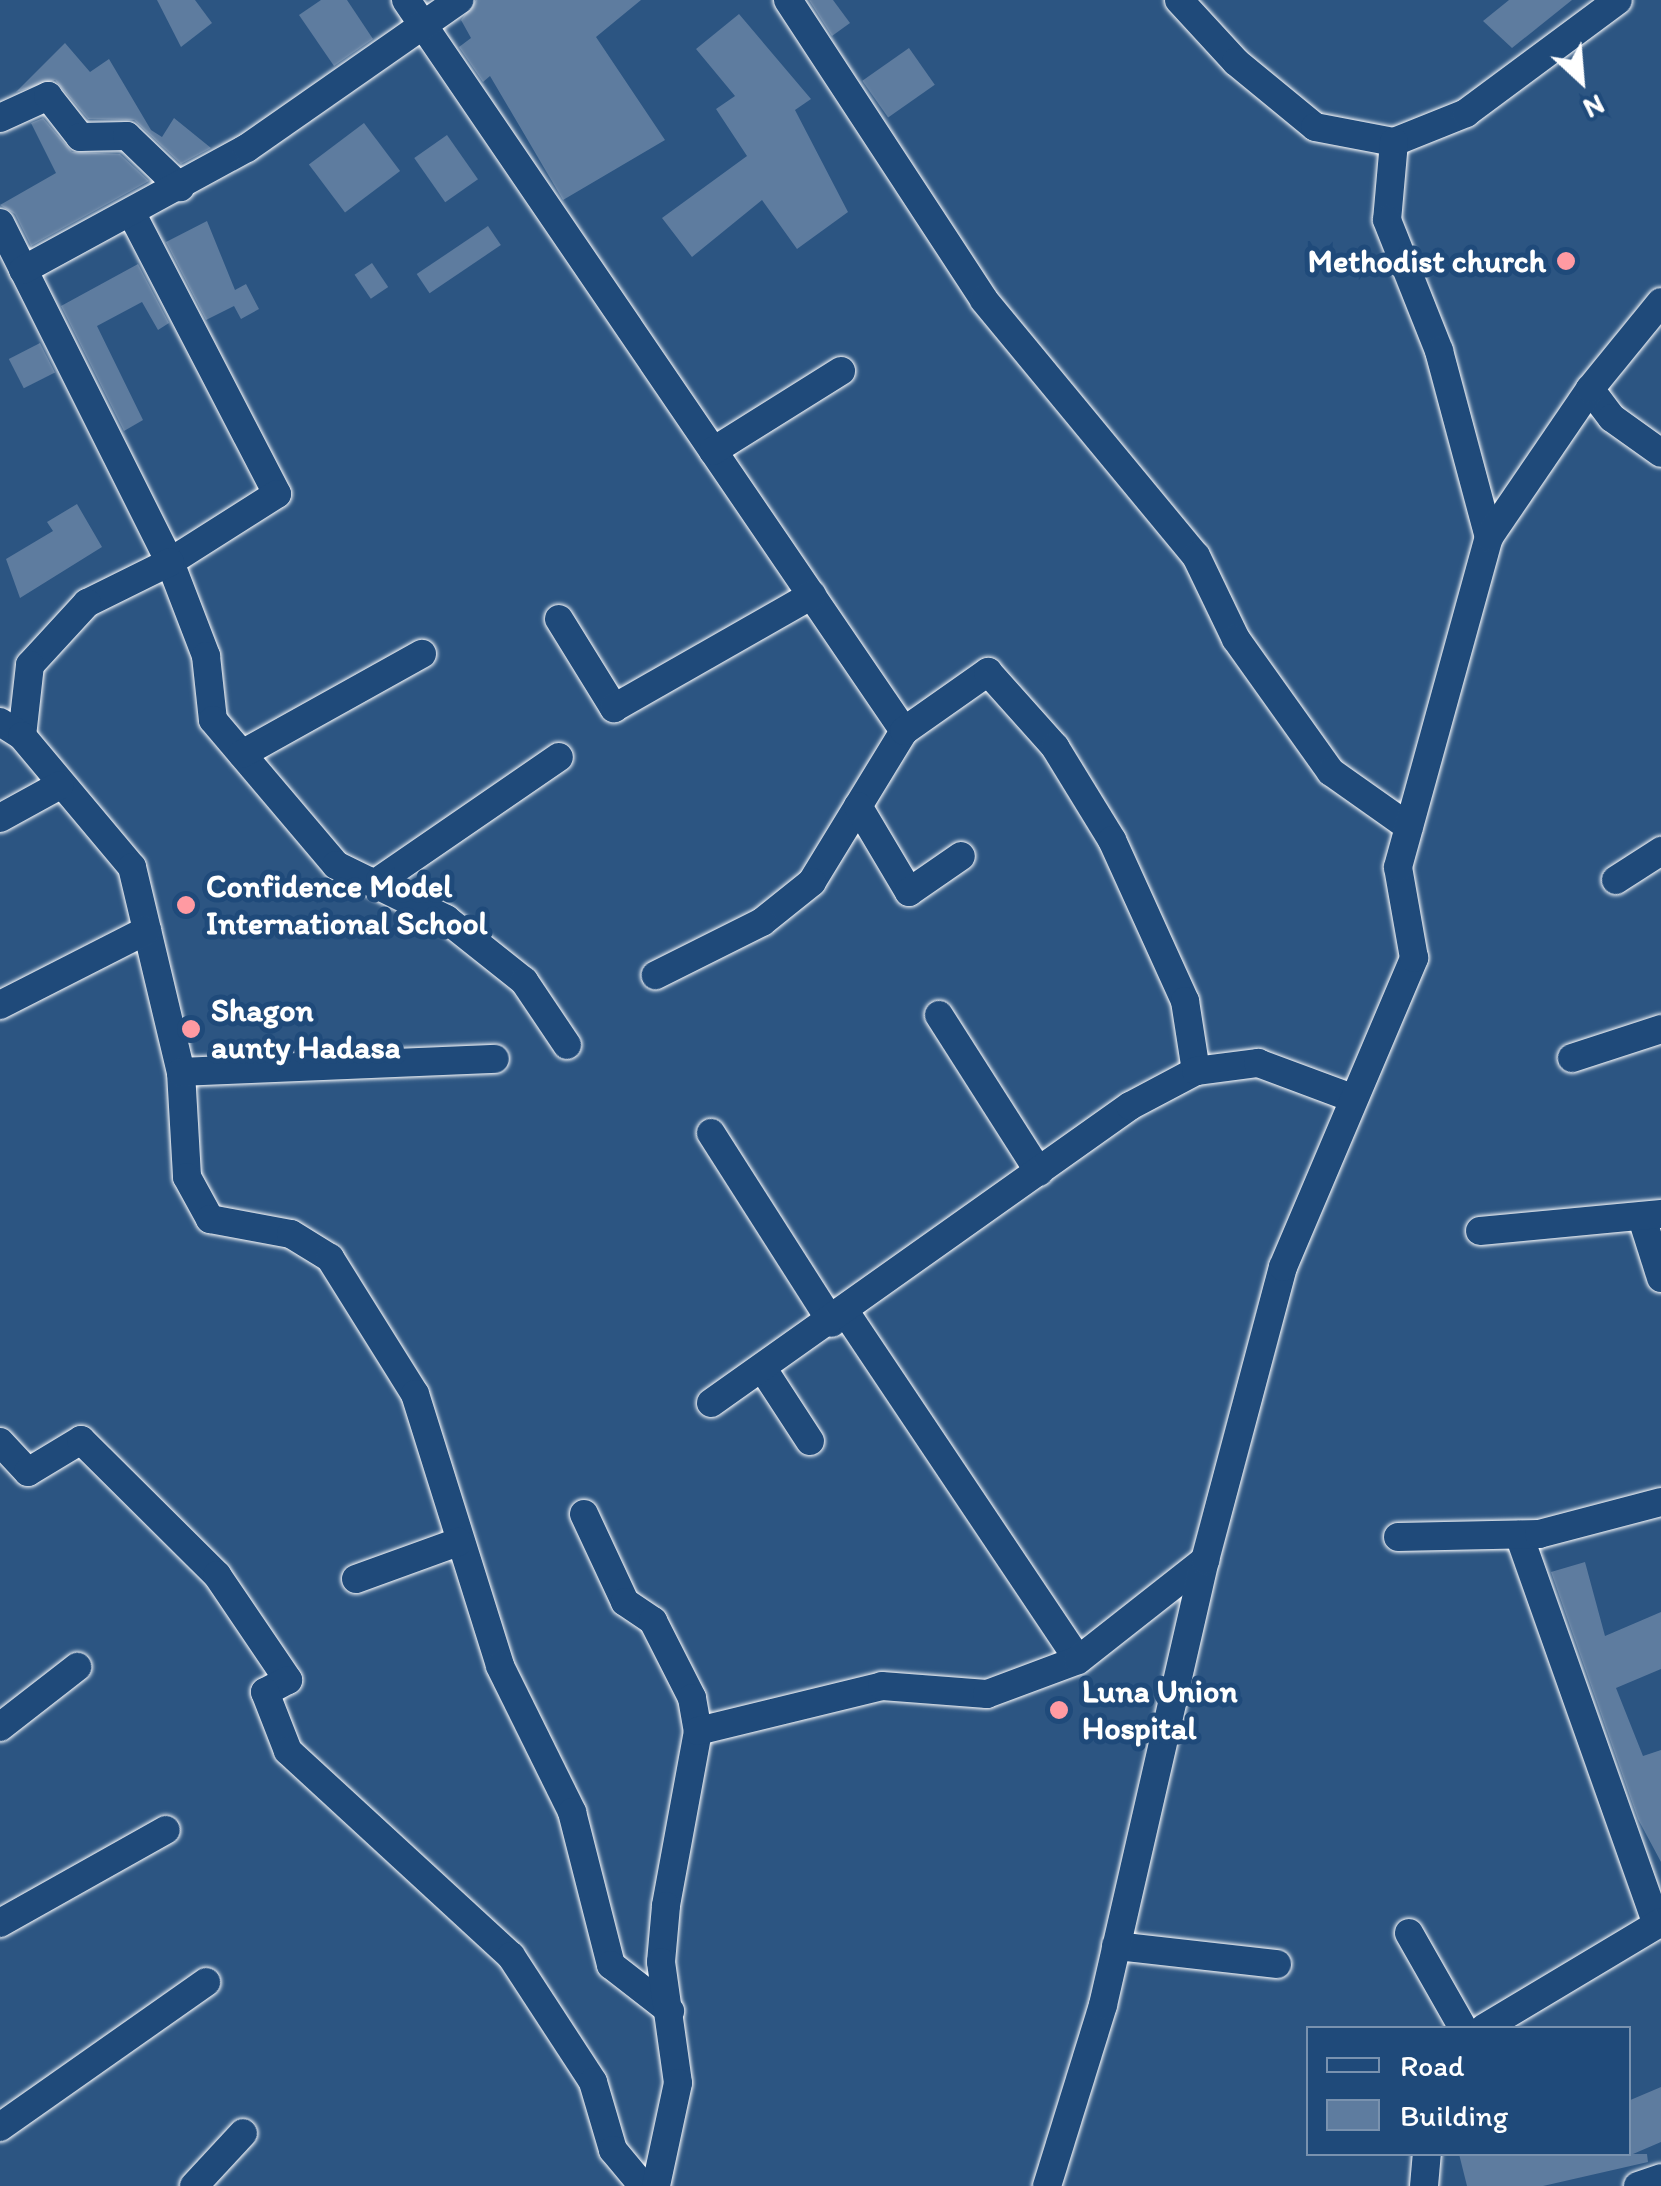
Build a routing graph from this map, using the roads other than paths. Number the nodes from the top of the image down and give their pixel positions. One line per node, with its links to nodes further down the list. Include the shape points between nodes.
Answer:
1 (406, 0): 6 (street)
2 (460, 0): 6 (street)
3 (788, 0): 30 (street, via 984,300 1196,556 1236,639 1331,772)
4 (1180, 0): 8 (street, via 1236,62 1316,126)
5 (1618, 0): 8 (street, via 1466,113)
6 (422, 24): 9 (street); 16 (street)
7 (0, 118): 9 (street, via 48,96 67,128 88,141 134,140)
8 (1394, 142): 18 (street, via 1388,220 1438,351)
9 (180, 187): 10 (street)
10 (133, 216): 12 (street); 19 (street, via 277,494)
11 (0, 223): 12 (street)
12 (24, 270): 19 (street)
13 (1661, 302): 15 (street)
14 (840, 371): 16 (street)
15 (1590, 389): 17 (street, via 1612,418); 18 (street)
16 (713, 451): 20 (street)
17 (1661, 454)
18 (1489, 538): 30 (street)
19 (170, 562): 23 (street, via 87,603 30,664); 25 (street, via 206,656 213,720)
20 (812, 595): 21 (street, via 614,708); 24 (street)
21 (559, 619)
22 (422, 654): 25 (street)
23 (11, 729): 27 (street)
24 (904, 731): 28 (street); 43 (street, via 988,672 1055,747 1112,840 1184,1000)
25 (242, 754): 33 (street, via 336,865)
26 (560, 757): 33 (street)
27 (60, 784): 29 (street); 35 (street, via 132,867)
28 (858, 806): 32 (street, via 909,892); 36 (street, via 812,882 762,922)
29 (0, 818)
30 (1410, 827): 45 (street, via 1398,867 1414,958)
31 (1661, 852): 34 (street)
32 (961, 856)
33 (380, 880): 40 (street, via 524,981)
34 (1616, 880)
35 (147, 930): 37 (street); 44 (street)
36 (656, 975)
37 (0, 1006)
38 (939, 1014): 47 (street)
39 (1661, 1029): 41 (street)
40 (567, 1045)
41 (1572, 1058)
42 (496, 1059): 44 (street)
43 (1196, 1071): 45 (street, via 1258,1063); 47 (street, via 1130,1106)
44 (181, 1072): 60 (street, via 187,1177 210,1219 291,1234 330,1258 414,1394)
45 (1352, 1098): 61 (street, via 1283,1267)
46 (711, 1132): 51 (street)
47 (1039, 1172): 51 (street)
48 (1651, 1216): 49 (street); 50 (street)
49 (1480, 1231)
50 (1661, 1278)
51 (839, 1318): 52 (street); 63 (street)
52 (763, 1369): 53 (street); 54 (street)
53 (711, 1403)
54 (810, 1441)
55 (0, 1442): 82 (street, via 28,1472 81,1440 217,1575 288,1680 265,1692 288,1751 328,1796 511,1956 592,2082 613,2150)
56 (1661, 1502): 58 (street)
57 (584, 1514): 66 (street, via 625,1602 653,1620 692,1698)
58 (1519, 1535): 59 (street); 68 (street)
59 (1398, 1537)
60 (458, 1542): 62 (street); 74 (street, via 500,1666 572,1812 611,1965)
61 (1205, 1560): 63 (street); 71 (street)
62 (356, 1580)
63 (1078, 1660): 66 (street, via 986,1694 882,1686)
64 (77, 1667): 65 (street)
65 (0, 1727)
66 (698, 1731): 74 (street, via 666,1906 661,1962)
67 (166, 1830): 69 (street)
68 (1659, 1923): 76 (street)
69 (0, 1924)
70 (1408, 1933): 75 (street)
71 (1116, 1946): 72 (street); 84 (street)
72 (1277, 1964)
73 (206, 1982): 77 (street)
74 (670, 2010): 83 (street, via 678,2083)
75 (1462, 2026)
76 (1487, 2026)
77 (0, 2127)
78 (243, 2133): 81 (street)
79 (1426, 2156): 85 (street)
80 (1661, 2178): 86 (street)
81 (194, 2186)
82 (643, 2186)
83 (656, 2186)
84 (1048, 2186)
85 (1424, 2186)
86 (1638, 2186)

